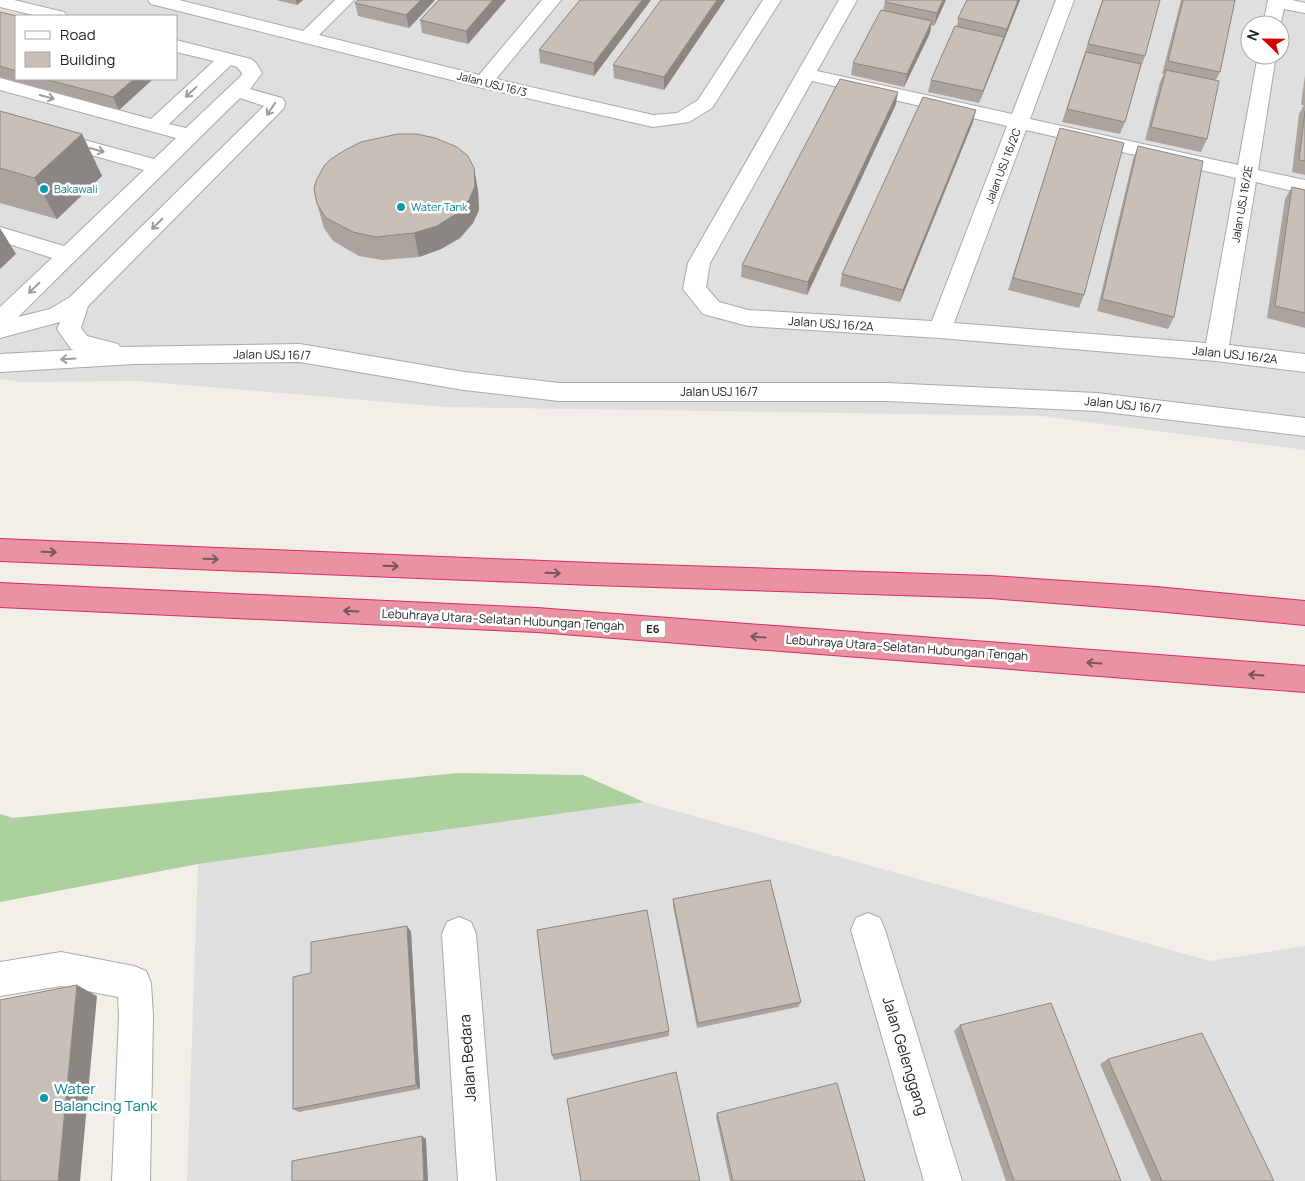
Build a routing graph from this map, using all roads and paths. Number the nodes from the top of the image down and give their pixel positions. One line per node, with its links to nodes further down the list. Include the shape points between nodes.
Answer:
1 (157, 0): 12 (street, Jalan USJ 16/3)
2 (346, 0): 12 (street)
3 (552, 0): 17 (street)
4 (772, 0): 17 (street, Jalan USJ 16/3, via 705,104 682,118 653,121 632,118)
5 (848, 0): 16 (street, Jalan USJ 16/2A)
6 (1065, 0): 20 (street, Jalan USJ 16/2C)
7 (1276, 1): 9 (street); 11 (street)
8 (0, 2): 10 (street)
9 (1305, 8)
10 (54, 15)
11 (1274, 15)
12 (307, 37): 17 (street, Jalan USJ 16/3)
13 (178, 47): 14 (street)
14 (227, 59): 19 (street, via 244,64 252,73); 22 (street, one-way to 22)
15 (1265, 65): 25 (street, Jalan USJ 16/2E)
16 (806, 74): 20 (street); 32 (street, Jalan USJ 16/2A, via 699,263 694,289 711,308 748,318)
17 (483, 82)
18 (0, 84): 22 (street, one-way to 22)
19 (237, 91): 23 (street); 29 (street, one-way to 29, via 275,102 274,108)
20 (1020, 122): 25 (street); 32 (street, Jalan USJ 16/2C)
21 (0, 123): 24 (street, one-way to 24)
22 (155, 126): 23 (street)
23 (191, 136): 24 (street)
24 (158, 167): 28 (street)
25 (1247, 174): 26 (street); 33 (street, Jalan USJ 16/2E)
26 (1305, 187)
27 (0, 234): 28 (street)
28 (68, 255): 30 (street, one-way to 30)
29 (78, 303): 31 (street, via 58,315); 34 (street, via 69,329 79,343)
30 (0, 321)
31 (0, 330)
32 (940, 330): 33 (street, Jalan USJ 16/2A)
33 (1216, 352): 36 (street, Jalan USJ 16/2A)
34 (134, 355): 35 (street, one-way to 35); 37 (street, Jalan USJ 16/7, via 300,353 464,381 559,392 887,392 1098,402)
35 (0, 363)
36 (1305, 363)
37 (1305, 427)
38 (0, 550): 40 (highway, one-way to 40, via 990,587)
39 (0, 596): 41 (highway, Lebuhraya Utara–Selatan Hubungan Tengah / E6, one-way to 39, via 537,620)
40 (1305, 613)
41 (1305, 679)
42 (868, 930): 47 (street, Jalan Gelenggang)
43 (459, 934): 46 (street, Jalan Bedara)
44 (0, 979): 45 (street, via 61,969 134,983)
45 (131, 1181)
46 (477, 1181)
47 (943, 1181)

